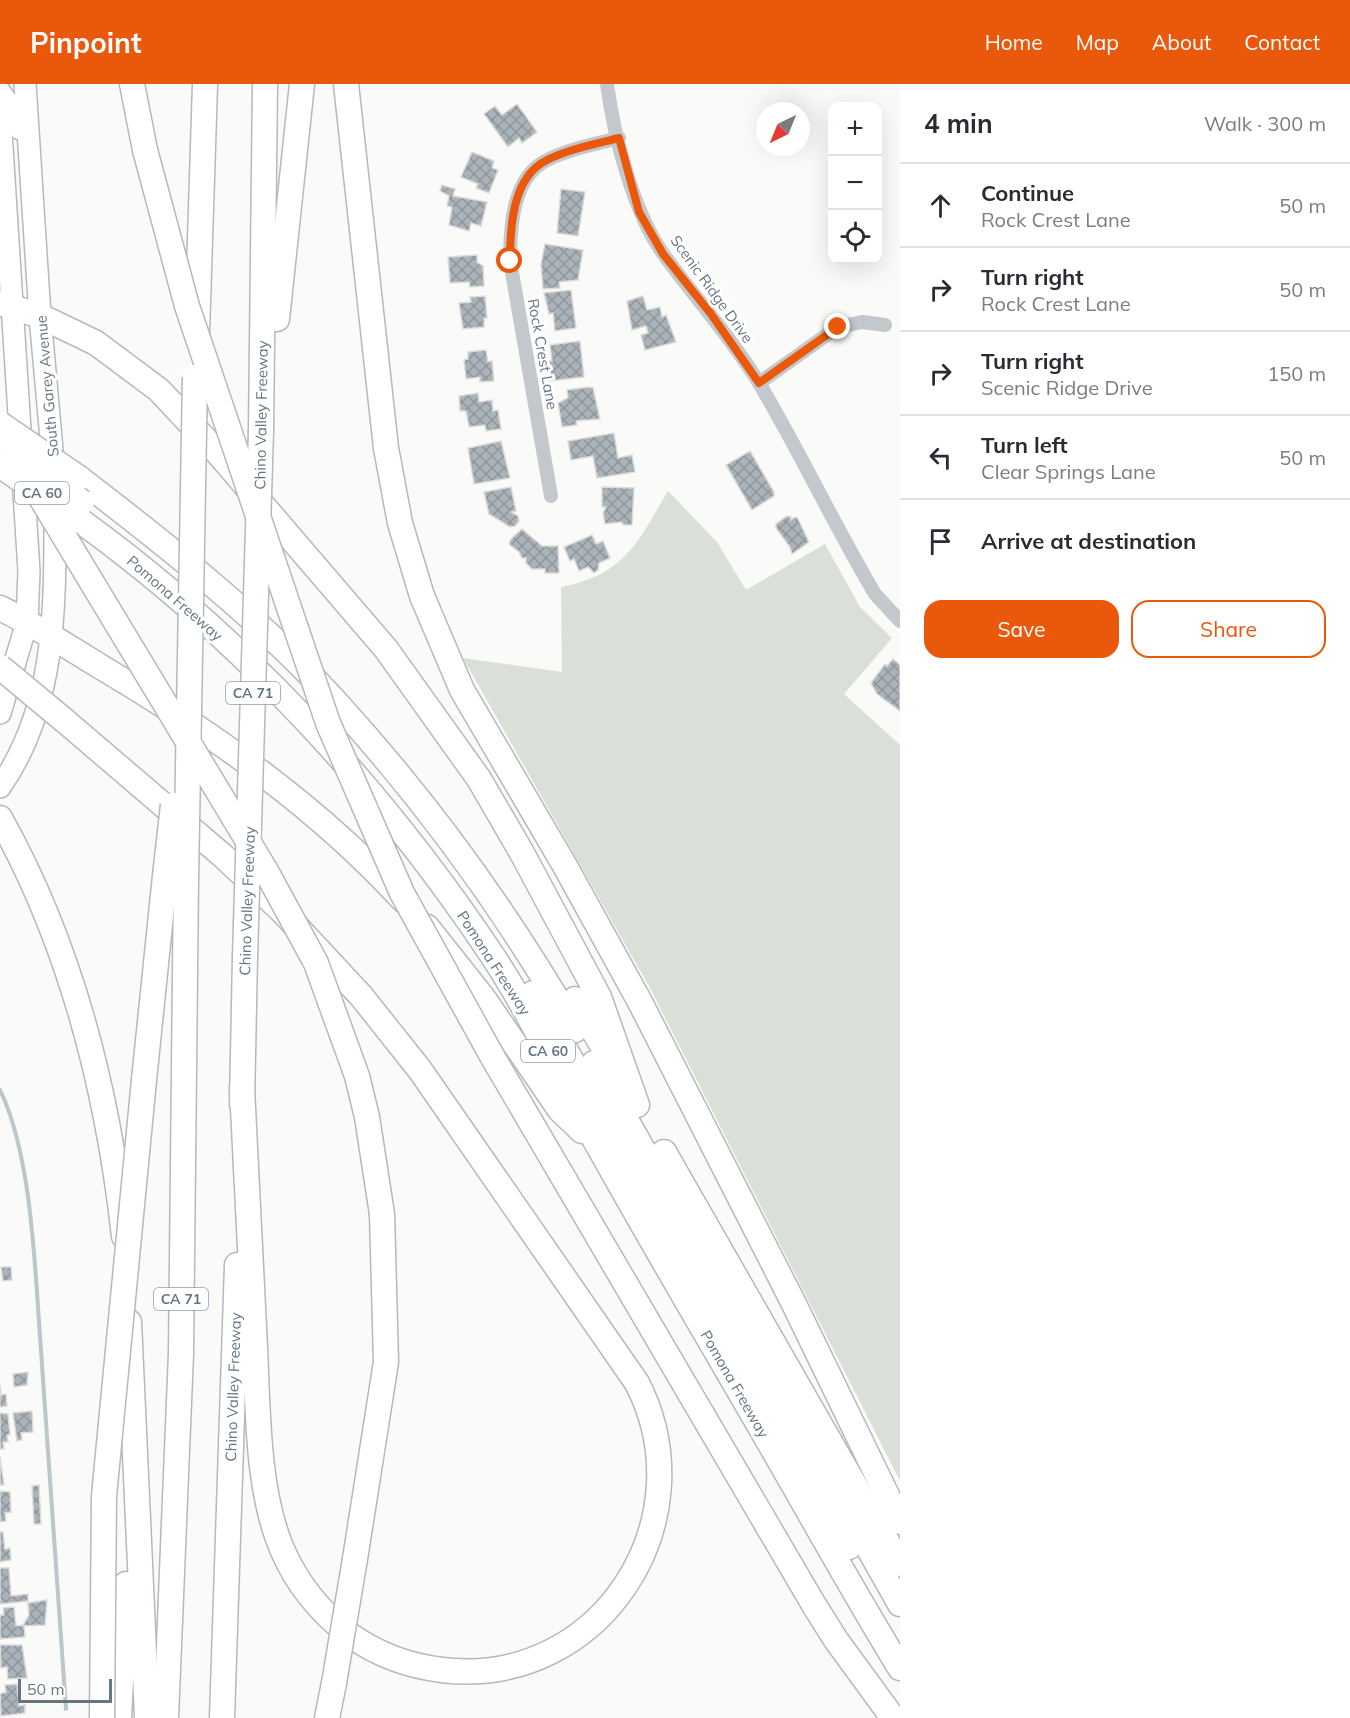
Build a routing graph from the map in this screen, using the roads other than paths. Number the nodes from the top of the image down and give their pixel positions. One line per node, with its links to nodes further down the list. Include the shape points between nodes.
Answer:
1 (25, 84): 11 (main road, South Garey Avenue)
2 (132, 84): 50 (highway, bridge, via 145,150 187,306 328,723 402,892 492,1056 814,1605)
3 (204, 84): 32 (highway, bridge, via 189,704 179,759)
4 (265, 84): 15 (highway, Chino Valley Freeway / CA 71)
5 (302, 84): 15 (highway, via 277,319)
6 (346, 84): 37 (highway, via 386,448 400,523 422,596 462,690 640,1002)
7 (607, 84): 10 (street, Scenic Ridge Drive)
8 (0, 92): 11 (main road, via 19,128)
9 (0, 116): 12 (main road, South Garey Avenue)
10 (619, 138): 16 (street, Scenic Ridge Drive, via 639,212 658,246); 22 (street, Rock Crest Lane, via 545,160 525,182 510,222 510,261)
11 (31, 170): 13 (main road, South Garey Avenue)
12 (6, 304): 13 (highway); 26 (main road, South Garey Avenue, via 29,572)
13 (40, 316): 27 (main road, South Garey Avenue, via 54,471); 34 (highway, via 96,343 139,373 171,402 359,615 418,691 504,819 594,987)
14 (885, 325): 16 (street, via 862,322 838,327)
15 (263, 383): 33 (highway, Chino Valley Freeway / CA 71, bridge)
16 (759, 383): 25 (street, Scenic Ridge Drive, via 875,594)
17 (0, 408): 21 (highway, CA 60)
18 (0, 424): 21 (highway, bridge)
19 (0, 430): 42 (highway, bridge, via 266,871 316,963 357,1076 381,1214 386,1362)
20 (0, 459): 23 (highway, Pomona Freeway / CA 60, bridge)
21 (79, 469): 34 (highway, CA 60, via 150,514 223,574 331,677 416,772 533,932); 39 (highway, via 279,645 335,701 453,842 555,996)
22 (551, 496)
23 (82, 512): 35 (highway, Pomona Freeway / CA 60, via 229,644 319,734 396,824 493,957); 40 (highway, via 166,568 269,662 348,743 460,883 506,948 561,1038)
24 (0, 608): 26 (highway)
25 (900, 621)
26 (27, 622): 27 (highway); 29 (main road, South Garey Avenue)
27 (53, 638): 30 (main road, South Garey Avenue, via 32,725); 35 (highway, via 218,740 351,847 435,936 484,999 560,1110)
28 (0, 667): 33 (highway, bridge, via 223,856 291,920 362,998 420,1070 637,1383 651,1413 660,1463 658,1505 651,1535 637,1569 617,1598 561,1645 531,1660 496,1669 467,1672 413,1665 380,1652 339,1626 311,1598 290,1565 271,1514 261,1445)
29 (0, 713)
30 (0, 787)
31 (0, 818): 36 (highway, via 17,848 64,964 100,1085 124,1238)
32 (175, 878): 43 (highway, bridge, via 144,1080 104,1496); 46 (highway, CA 71, via 181,1353)
33 (242, 1087): 47 (highway, Chino Valley Freeway / CA 71)
34 (637, 1105): 38 (highway, CA 60)
35 (598, 1147): 41 (highway, Pomona Freeway / CA 60)
36 (132, 1441): 44 (highway); 45 (highway)
37 (900, 1522)
38 (900, 1564)
39 (900, 1604)
40 (900, 1636)
41 (900, 1668)
42 (334, 1683): 48 (highway); 49 (highway)
43 (102, 1718)
44 (119, 1718)
45 (147, 1718)
46 (166, 1718)
47 (222, 1718)
48 (327, 1718)
49 (332, 1718)
50 (893, 1718)

